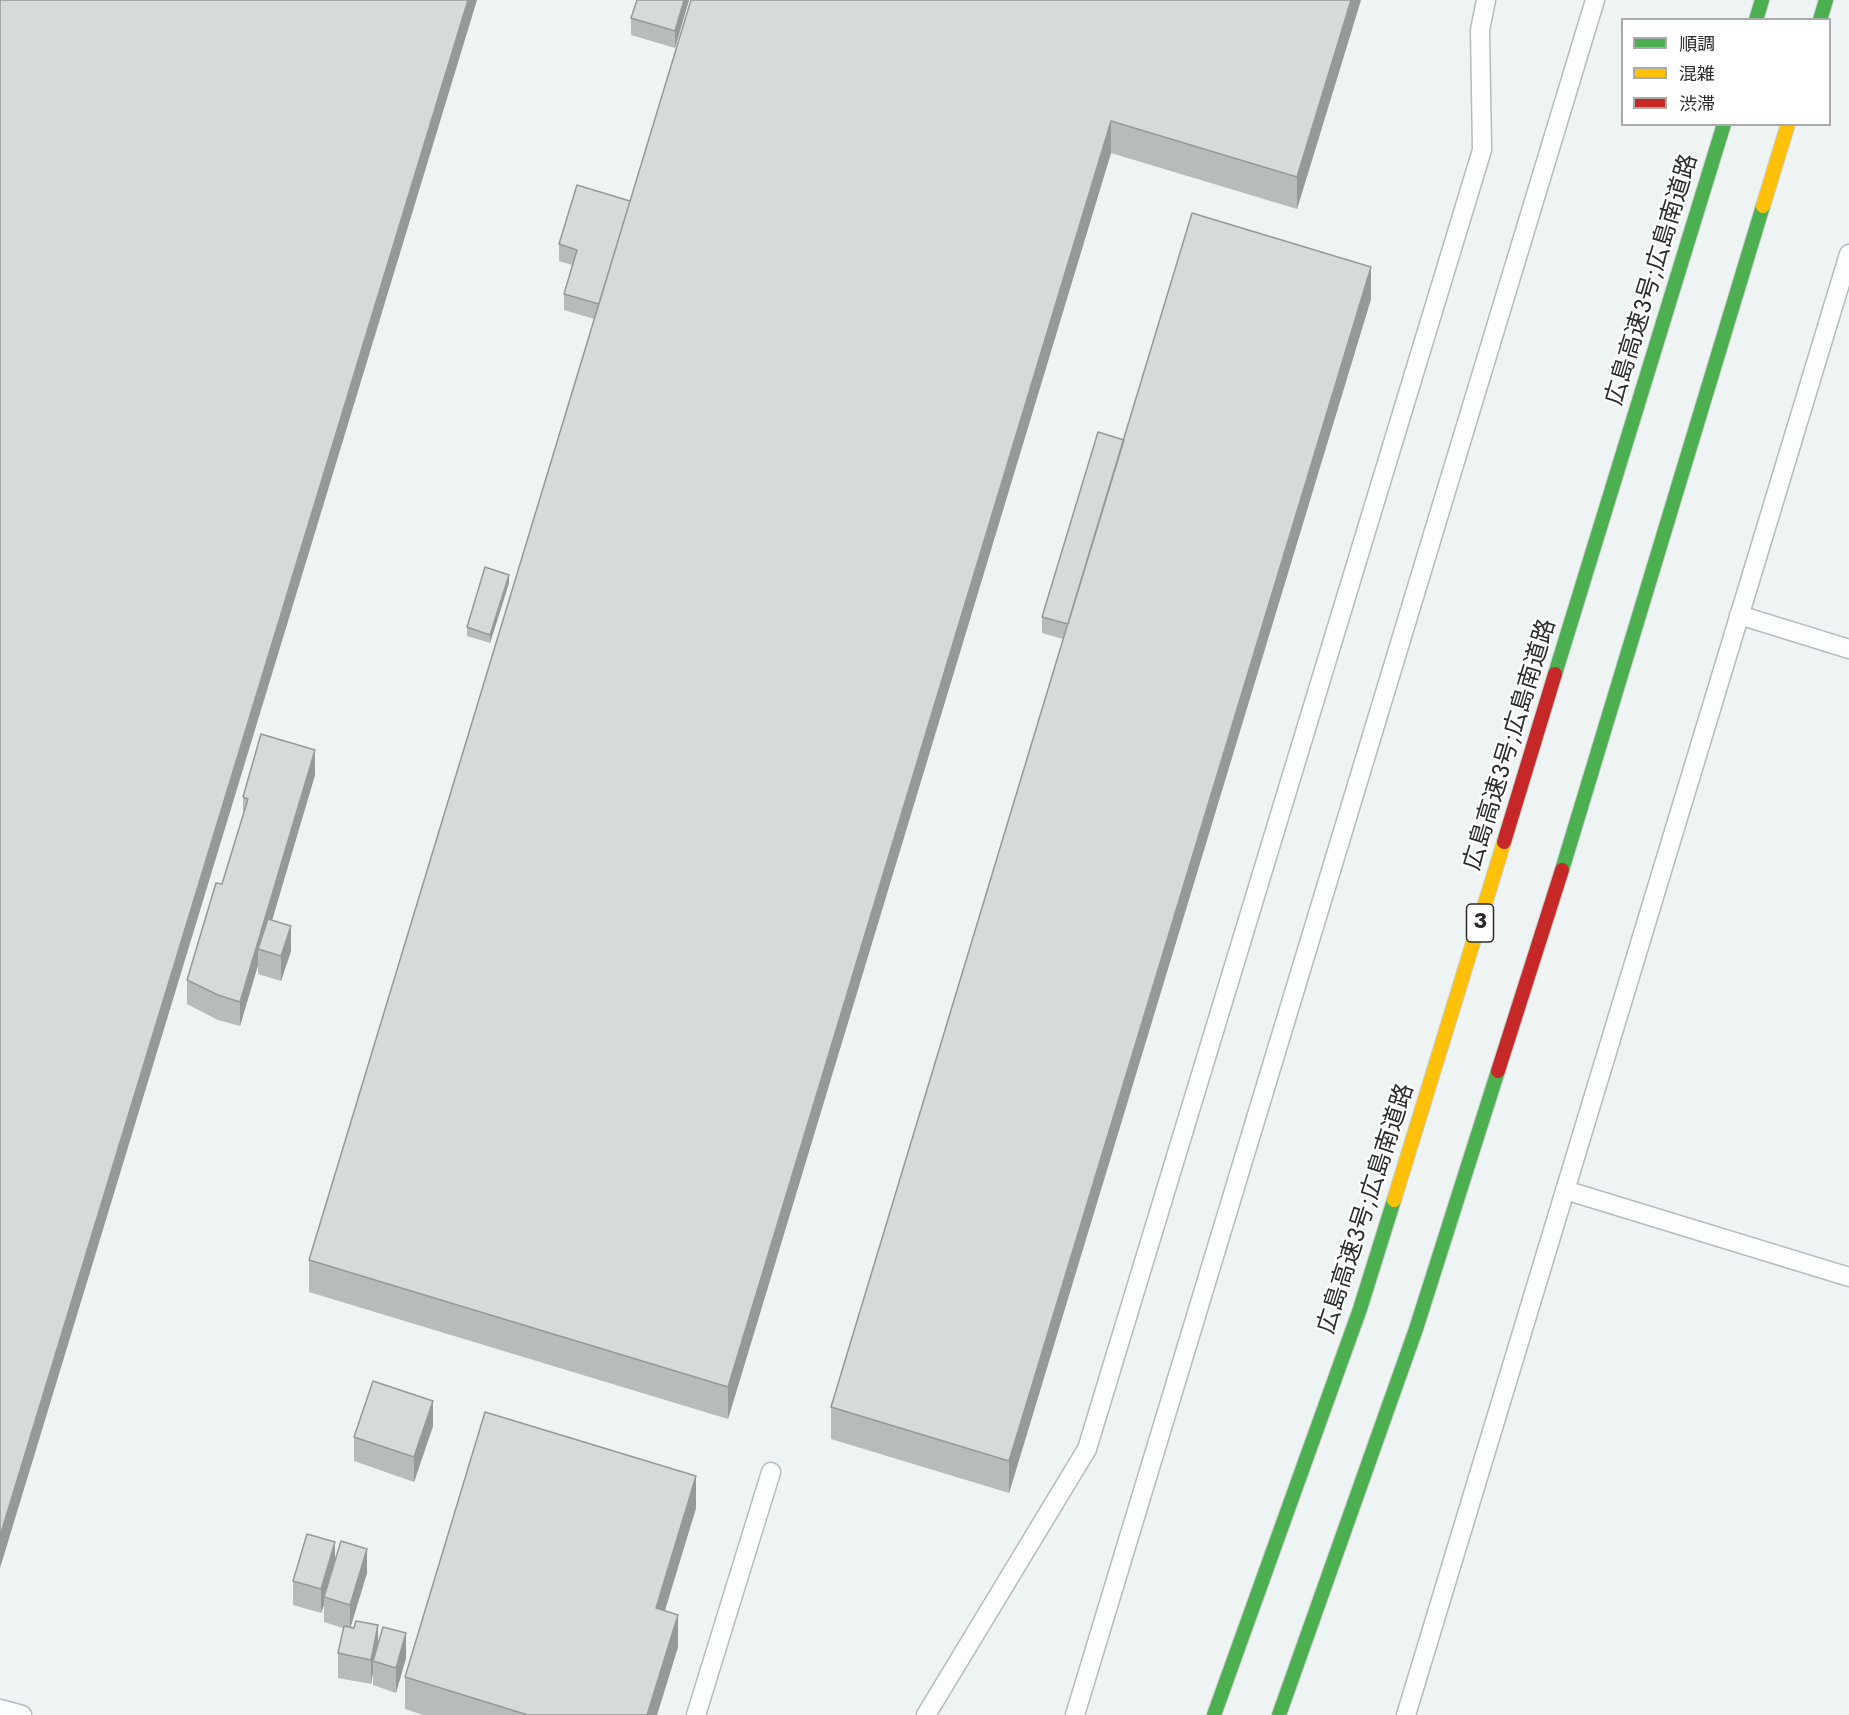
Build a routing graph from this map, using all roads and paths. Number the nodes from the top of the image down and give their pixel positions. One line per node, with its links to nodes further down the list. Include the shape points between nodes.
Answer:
1 (1486, 0): 18 (lane, via 1480,30 1482,150 1087,1449)
2 (1595, 0): 19 (lane)
3 (1762, 0): 5 (highway)
4 (1826, 0): 6 (highway)
5 (1757, 18)
6 (1821, 18)
7 (1723, 126): 20 (highway, 広島高速3号;広島南道路 / 3, via 1360,1309)
8 (1787, 126): 21 (highway, via 1558,884 1430,1283)
9 (1849, 254): 10 (lane)
10 (1739, 615): 11 (lane); 12 (lane)
11 (1849, 649)
12 (1565, 1190): 13 (lane); 22 (lane)
13 (1849, 1277)
14 (771, 1472): 17 (lane)
15 (0, 1709): 16 (lane)
16 (22, 1715)
17 (696, 1715)
18 (926, 1715)
19 (1075, 1715)
20 (1214, 1715)
21 (1279, 1715)
22 (1406, 1715)

